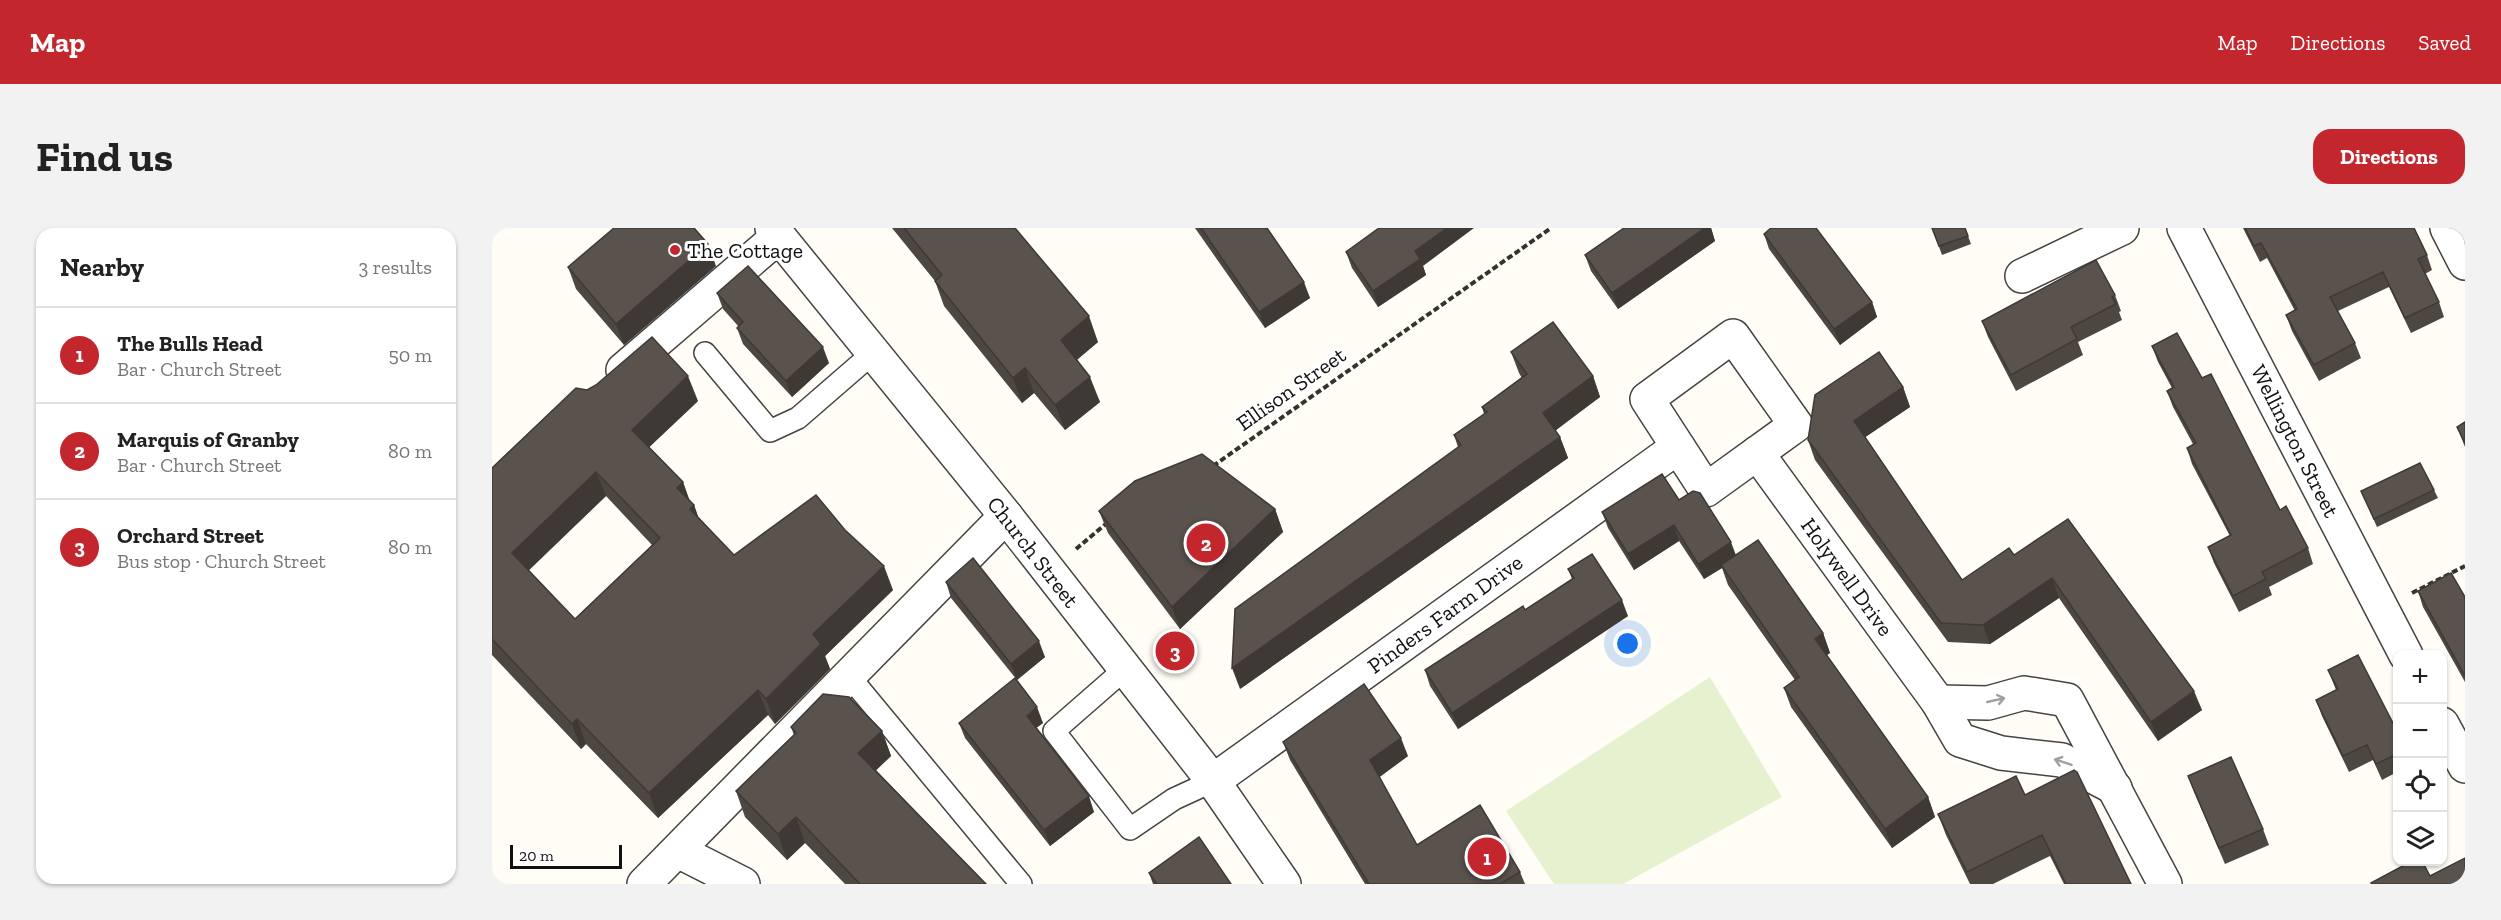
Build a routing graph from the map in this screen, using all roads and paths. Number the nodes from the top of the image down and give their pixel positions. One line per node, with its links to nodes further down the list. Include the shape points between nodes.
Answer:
1 (1551, 228): 11 (path, Ellison Street)
2 (2122, 228): 5 (street)
3 (2184, 228): 16 (street, Wellington Street)
4 (775, 232): 7 (street, Church Street); 8 (street)
5 (2022, 276)
6 (705, 353): 7 (lane, via 770,431 798,418)
7 (873, 353): 12 (street, Church Street)
8 (601, 388)
9 (1678, 447): 10 (street, via 1706,489); 10 (street, via 1647,399 1733,336 1796,425); 23 (street, Pinders Farm Drive)
10 (1757, 453): 20 (street, Holywell Drive)
11 (1211, 467)
12 (1006, 516): 15 (street, Church Street); 19 (street)
13 (1114, 517): 15 (path)
14 (2465, 566): 16 (path)
15 (1049, 571): 18 (street, Church Street)
16 (2381, 609): 17 (street, Wellington Street)
17 (2404, 650)
18 (1125, 669): 23 (street, Church Street); 23 (lane, via 1054,731 1130,829 1174,799)
19 (848, 675): 25 (street); 28 (lane)
20 (1938, 702): 24 (street, Holywell Drive, one-way to 20, via 2062,760 2001,753 1960,740); 24 (street, one-way to 24, via 1988,703 2024,693 2067,700)
21 (2447, 733): 22 (street)
22 (2465, 766)
23 (1213, 781): 29 (street, Church Street)
24 (2115, 788): 30 (street)
25 (678, 851): 26 (street); 27 (street)
26 (644, 884)
27 (743, 884)
28 (1021, 884)
29 (1284, 884)
30 (2165, 884)

